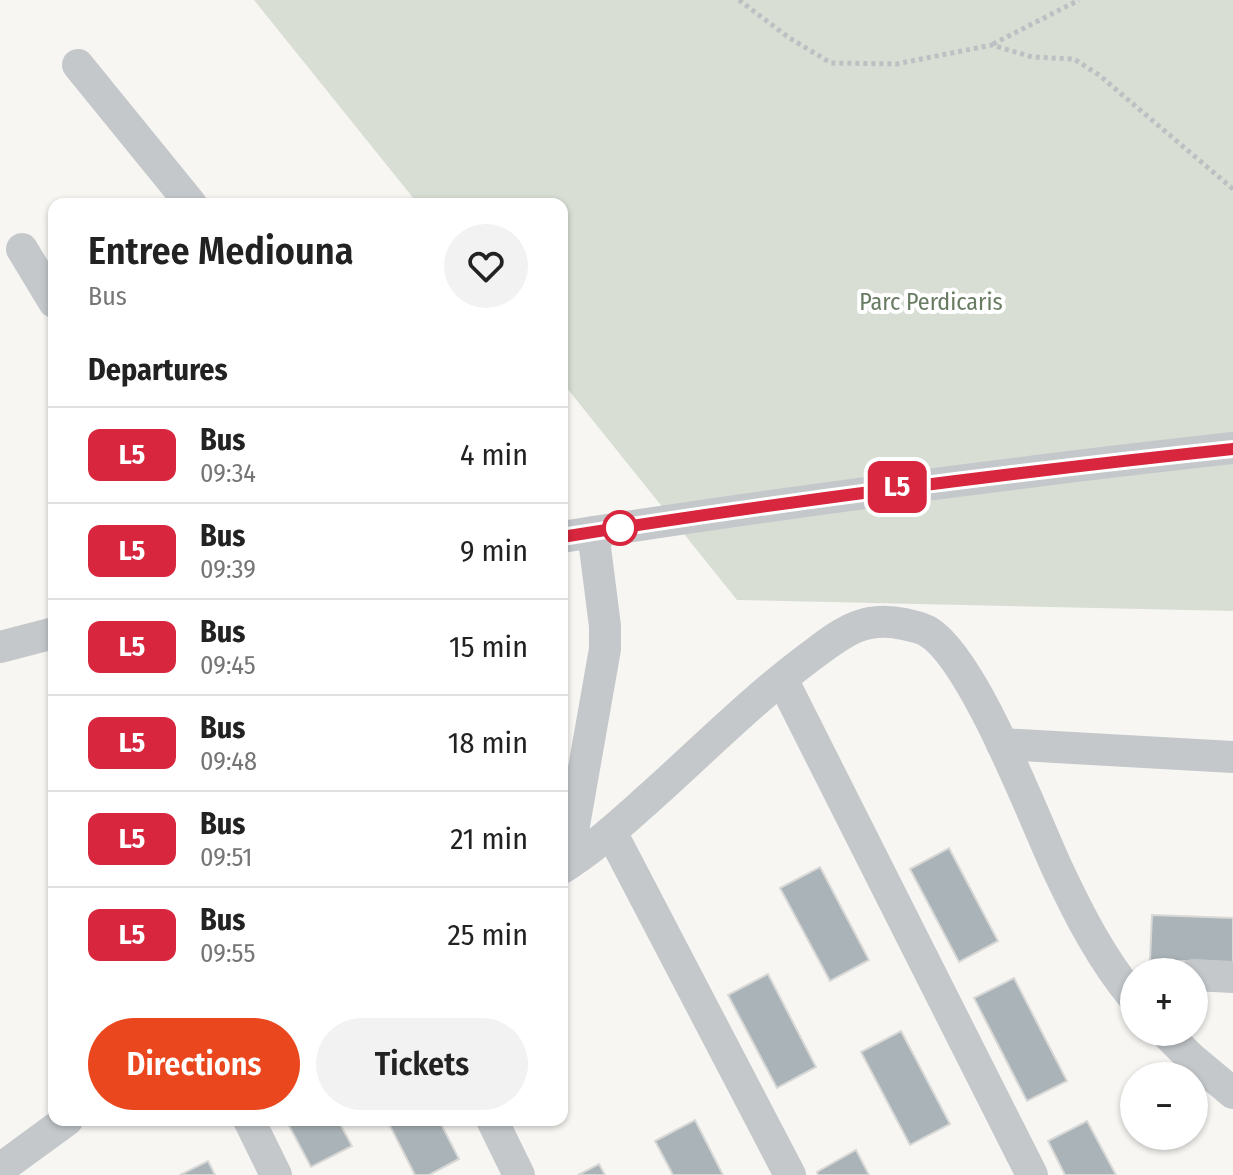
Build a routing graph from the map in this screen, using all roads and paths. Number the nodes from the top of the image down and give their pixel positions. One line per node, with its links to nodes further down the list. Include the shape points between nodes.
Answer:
1 (739, 0): 3 (path, via 831,63 896,64)
2 (1079, 0): 3 (path)
3 (992, 45): 5 (path, via 1032,57 1074,59)
4 (78, 65): 6 (street)
5 (1233, 189)
6 (186, 198)
7 (22, 249): 8 (street)
8 (48, 292)
9 (1233, 448): 10 (street, via 772,504)
10 (578, 535): 17 (street, via 605,626 605,649)
11 (48, 635): 12 (street)
12 (0, 647)
13 (782, 679): 14 (street, via 855,626 869,621 911,626 944,645); 16 (street); 33 (street)
14 (1002, 744): 15 (street); 19 (street)
15 (1233, 757)
16 (611, 832): 18 (street); 32 (street)
17 (568, 846)
18 (568, 864)
19 (1110, 970): 20 (street); 23 (street)
20 (1120, 971)
21 (1208, 976): 22 (street)
22 (1233, 977)
23 (1120, 982)
24 (1179, 1046): 25 (street)
25 (1233, 1093)
26 (59, 1126): 29 (street)
27 (252, 1126): 30 (street)
28 (495, 1126): 31 (street)
29 (0, 1169)
30 (276, 1175)
31 (519, 1175)
32 (790, 1175)
33 (1032, 1175)

